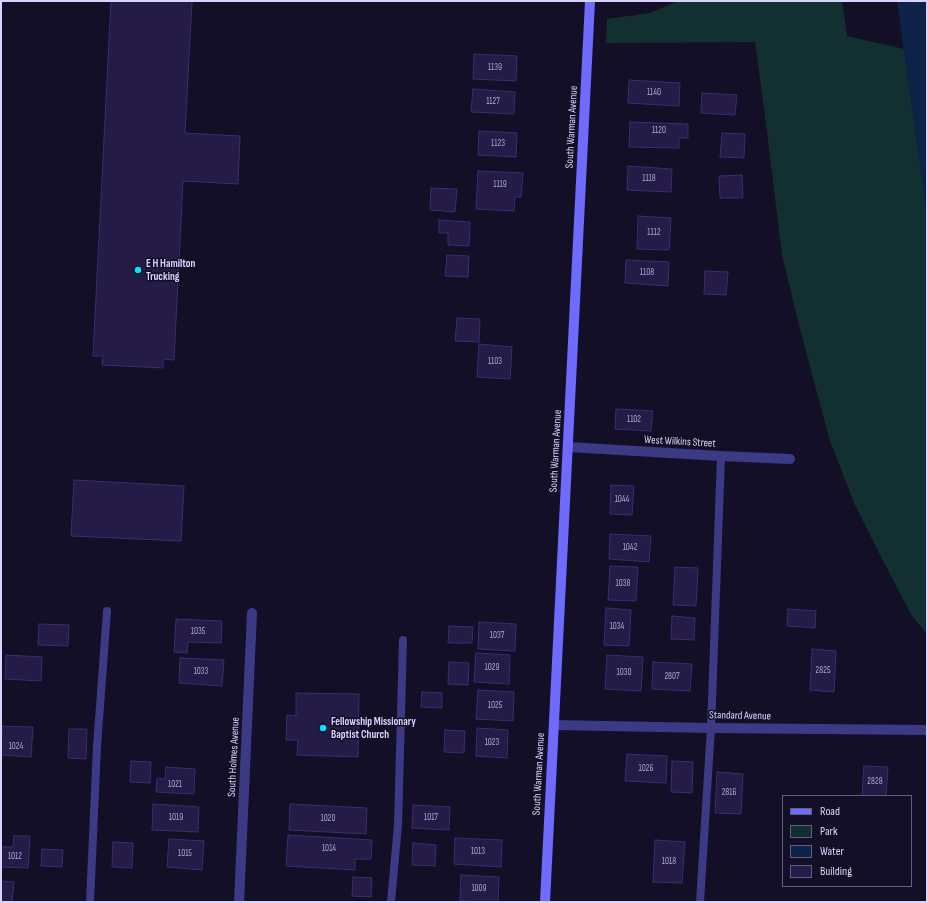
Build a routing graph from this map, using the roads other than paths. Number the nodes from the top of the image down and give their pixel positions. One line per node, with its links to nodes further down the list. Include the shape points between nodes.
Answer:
1 (590, 1): 2 (main road, South Warman Avenue)
2 (568, 447): 3 (street, West Wilkins Street); 8 (main road, South Warman Avenue)
3 (721, 456): 4 (street, West Wilkins Street); 9 (lane)
4 (790, 459)
5 (107, 611): 11 (lane)
6 (252, 613): 12 (street, South Holmes Avenue)
7 (403, 640): 13 (lane, via 398,825)
8 (554, 724): 9 (street, Standard Avenue); 14 (main road, South Warman Avenue)
9 (711, 728): 10 (street, Standard Avenue); 15 (lane)
10 (927, 730)
11 (90, 902)
12 (239, 902)
13 (391, 902)
14 (544, 902)
15 (700, 902)

